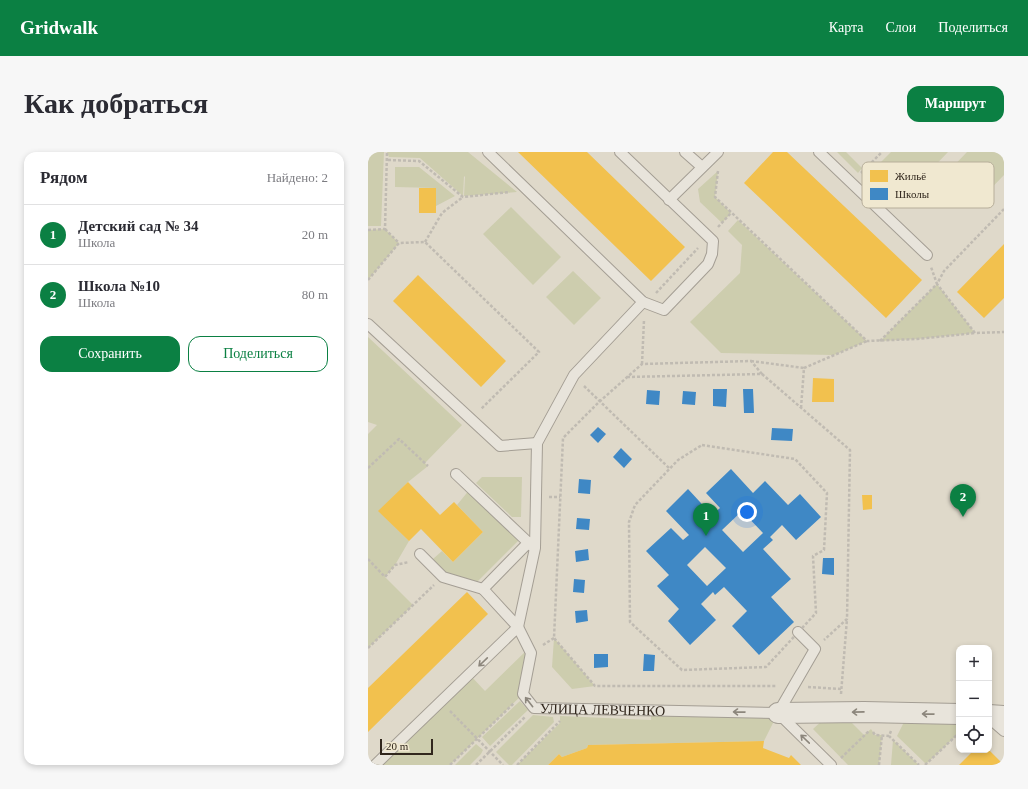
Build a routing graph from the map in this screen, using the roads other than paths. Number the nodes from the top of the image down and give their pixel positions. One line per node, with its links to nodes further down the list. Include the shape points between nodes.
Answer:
1 (488, 152): 11 (lane)
2 (620, 152): 8 (lane)
3 (685, 152): 6 (lane)
4 (718, 152): 6 (lane)
5 (819, 152): 7 (lane)
6 (705, 164): 8 (lane)
7 (862, 193)
8 (670, 200): 11 (lane, via 713,241 712,254 708,264 664,310)
9 (877, 208): 10 (lane)
10 (927, 255)
11 (643, 302): 13 (lane, via 574,375)
12 (368, 324): 13 (lane, via 500,446)
13 (537, 444): 15 (lane)
14 (456, 474): 15 (lane)
15 (532, 545): 17 (lane); 18 (lane)
16 (422, 556): 17 (lane, via 443,577)
17 (483, 590): 18 (lane, УЛИЦА ЛЕВЧЕНКО)
18 (518, 628): 20 (lane, УЛИЦА ЛЕВЧЕНКО, one-way to 18, via 534,708 522,694 531,653); 27 (lane, one-way to 27)
19 (798, 632): 20 (lane, via 815,649)
20 (778, 713): 21 (street, УЛИЦА ЛЕВЧЕНКО, one-way to 20); 26 (lane, one-way to 20)
21 (956, 714)
22 (1004, 716): 23 (street)
23 (992, 717)
24 (992, 720): 25 (lane)
25 (1004, 732)
26 (834, 763)
27 (375, 765)

